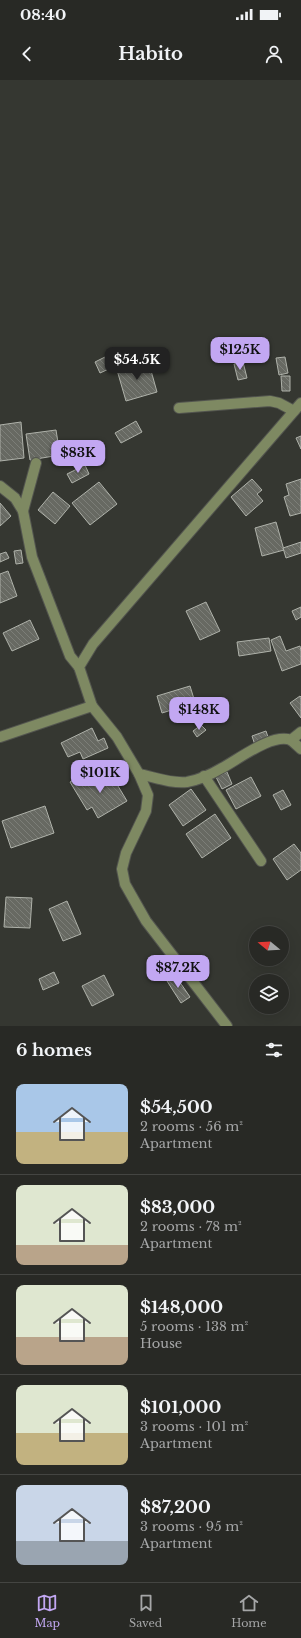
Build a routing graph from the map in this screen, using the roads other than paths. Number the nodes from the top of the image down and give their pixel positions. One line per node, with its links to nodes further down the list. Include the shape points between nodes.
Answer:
1 (301, 403): 3 (street)
2 (179, 408): 3 (street, via 270,401)
3 (294, 411): 7 (street, via 93,644)
4 (36, 463): 6 (street)
5 (0, 486): 6 (street, via 15,498)
6 (23, 511): 7 (street, via 32,557 70,656)
7 (79, 667): 8 (street)
8 (92, 706): 10 (street); 13 (street, via 117,737)
9 (301, 732): 11 (street)
10 (0, 737)
11 (291, 740): 12 (street); 14 (street, via 286,738 270,741)
12 (301, 749)
13 (139, 774): 14 (street, via 187,782); 16 (street, via 148,795 146,811 126,853 122,870 125,884 146,922)
14 (204, 776): 15 (street)
15 (261, 861)
16 (227, 1026)

